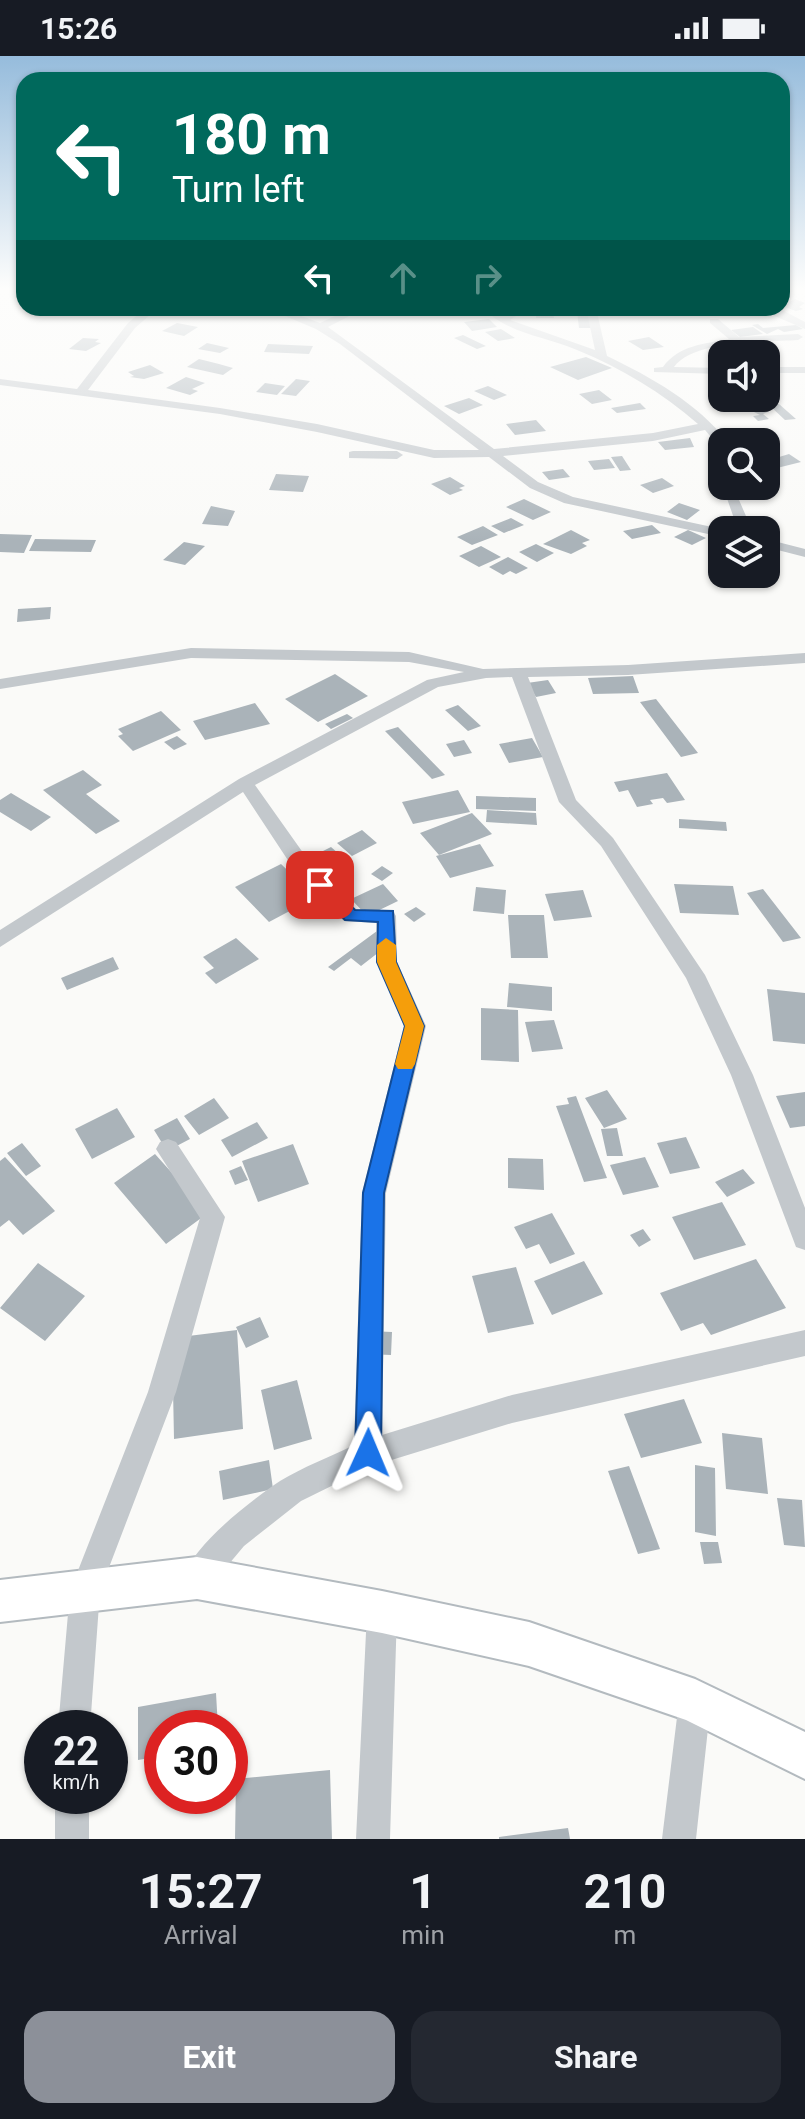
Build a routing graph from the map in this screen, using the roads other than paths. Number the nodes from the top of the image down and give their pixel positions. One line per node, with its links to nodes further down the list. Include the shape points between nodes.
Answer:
1 (98, 374): 5 (street)
2 (384, 374): 7 (street)
3 (633, 374): 6 (street)
4 (0, 382): 5 (street)
5 (81, 391): 8 (street, via 317,428)
6 (707, 426): 7 (street, via 653,437)
7 (491, 453): 8 (street); 10 (street, via 534,485 569,500)
8 (434, 454): 9 (street)
9 (353, 455)
10 (708, 530)
11 (780, 547): 12 (street)
12 (805, 553)
13 (805, 658): 15 (street)
14 (486, 673): 15 (street); 16 (street, via 409,657 191,653); 17 (street, via 433,683)
15 (519, 674): 20 (street, via 568,802 607,842 695,975 742,1075)
16 (0, 684)
17 (245, 783): 18 (street); 22 (street, via 304,869 351,916 386,916 387,962 415,1026 374,1193)
18 (0, 940)
19 (168, 1149): 24 (street, via 213,1217 162,1392)
20 (805, 1239)
21 (805, 1343): 22 (street, via 512,1409)
22 (368, 1453): 23 (street, via 291,1491 234,1536)
23 (197, 1578): 24 (main road); 26 (main road)
24 (85, 1591): 25 (main road); 28 (street)
25 (0, 1601)
26 (382, 1612): 27 (main road, via 529,1644); 32 (street)
27 (695, 1701): 29 (main road); 33 (street)
28 (75, 1710)
29 (805, 1756)
30 (72, 1814): 31 (street)
31 (72, 1839)
32 (373, 1839)
33 (679, 1839)

